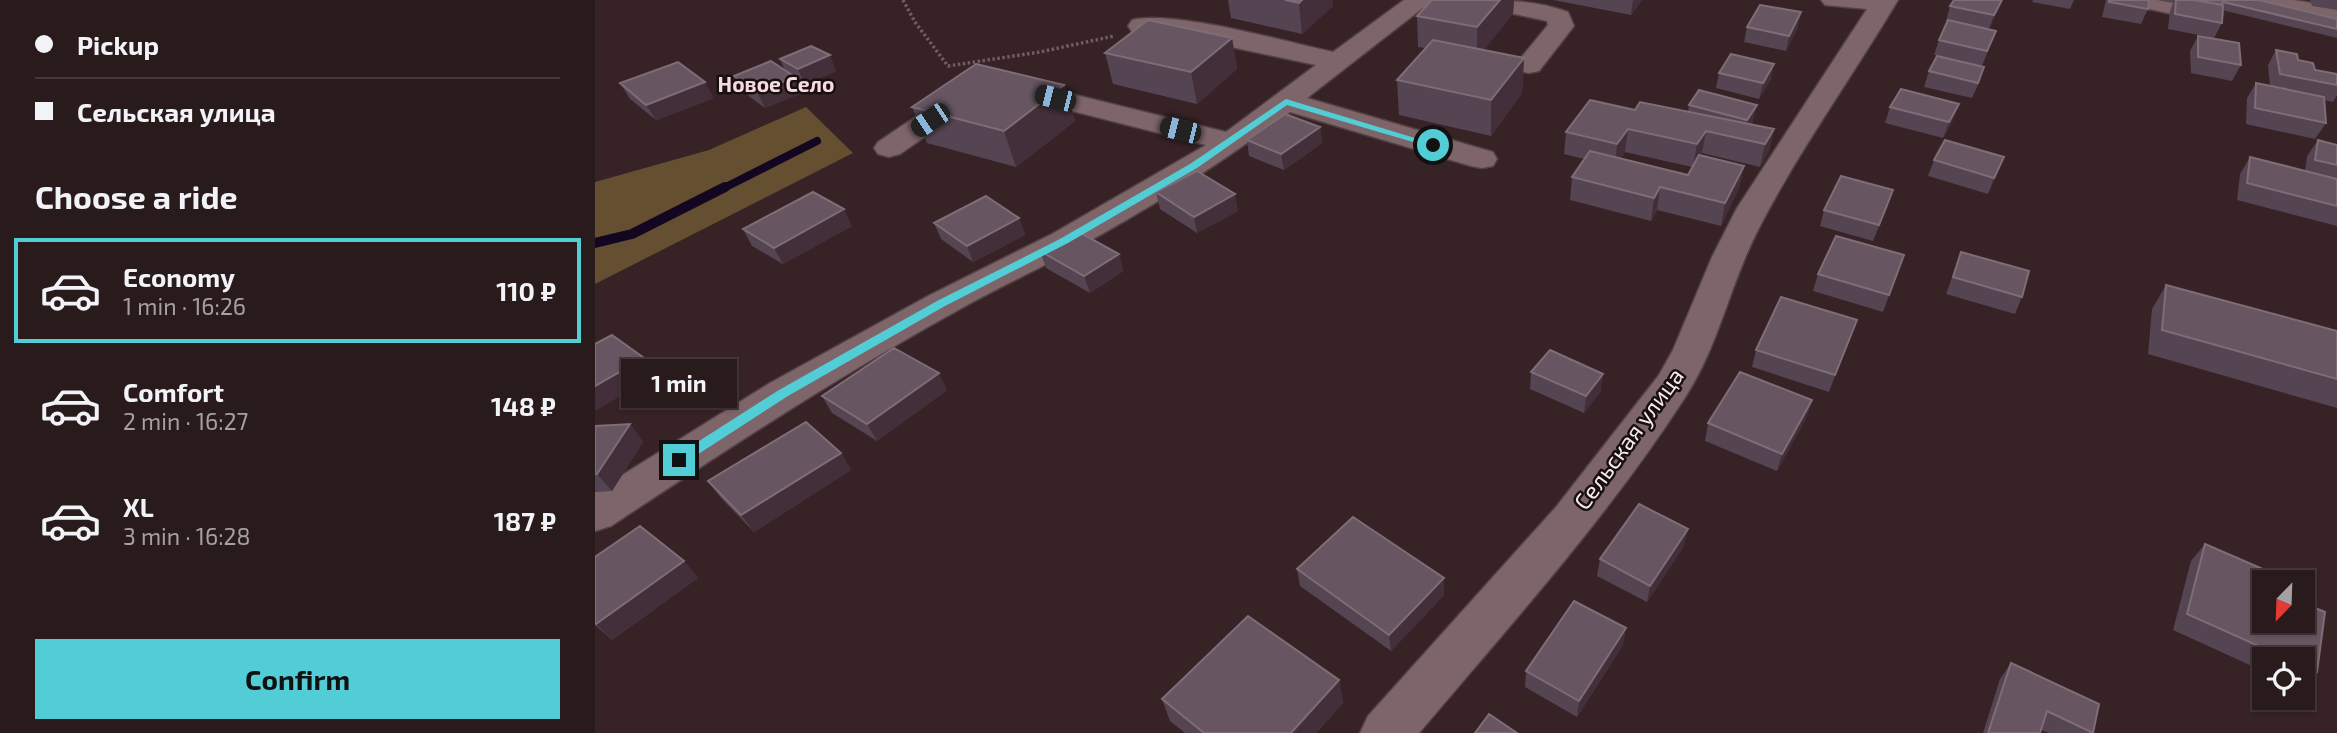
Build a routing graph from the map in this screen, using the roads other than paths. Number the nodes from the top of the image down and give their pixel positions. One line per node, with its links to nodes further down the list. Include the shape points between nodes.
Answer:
1 (1164, 0): 10 (street, via 1141,26 1184,29)
2 (1420, 0): 10 (street)
3 (1481, 0): 11 (street, via 1559,17 1562,26)
4 (1834, 0): 7 (street, Сельская улица)
5 (2139, 0): 8 (street)
6 (2250, 0): 9 (street)
7 (1884, 1): 17 (street, Сельская улица, via 1797,133 1737,239 1704,325 1674,383 1567,526)
8 (2210, 14)
9 (2337, 15)
10 (1337, 61): 12 (street)
11 (1529, 65)
12 (1286, 102): 13 (street); 15 (street)
13 (1231, 142): 14 (street, via 991,86 970,93); 16 (street, via 1064,241 783,393)
14 (889, 148)
15 (1482, 159)
16 (595, 514)
17 (1386, 733)

